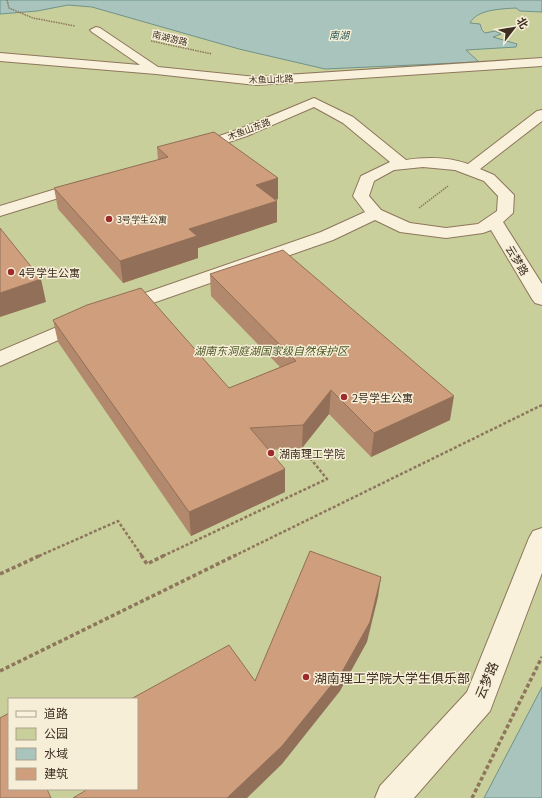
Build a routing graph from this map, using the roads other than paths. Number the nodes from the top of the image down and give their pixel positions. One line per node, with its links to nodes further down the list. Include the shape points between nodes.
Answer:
1 (96, 30): 4 (lane)
2 (0, 58): 4 (lane, 木鱼山北路)
3 (542, 62): 5 (lane, 木鱼山北路)
4 (156, 70): 5 (lane, 木鱼山北路)
5 (256, 81): 6 (lane)
6 (285, 92)
7 (299, 97): 8 (lane)
8 (314, 102): 10 (lane, 木鱼山东路, via 242,133); 11 (lane, via 348,120)
9 (542, 114): 12 (lane)
10 (182, 153)
11 (403, 165): 12 (lane, via 423,162); 15 (lane, via 390,166 367,179 361,196)
12 (470, 170): 16 (lane, via 489,178 506,195 505,213)
13 (92, 183): 14 (lane)
14 (0, 211)
15 (375, 214): 16 (lane, via 406,228 446,233 483,228); 18 (lane, via 327,236 101,314)
16 (494, 220): 17 (lane, 云梦路)
17 (542, 299)
18 (0, 359)
19 (542, 538): 20 (lane, 云梦路, via 479,701)
20 (392, 798)

